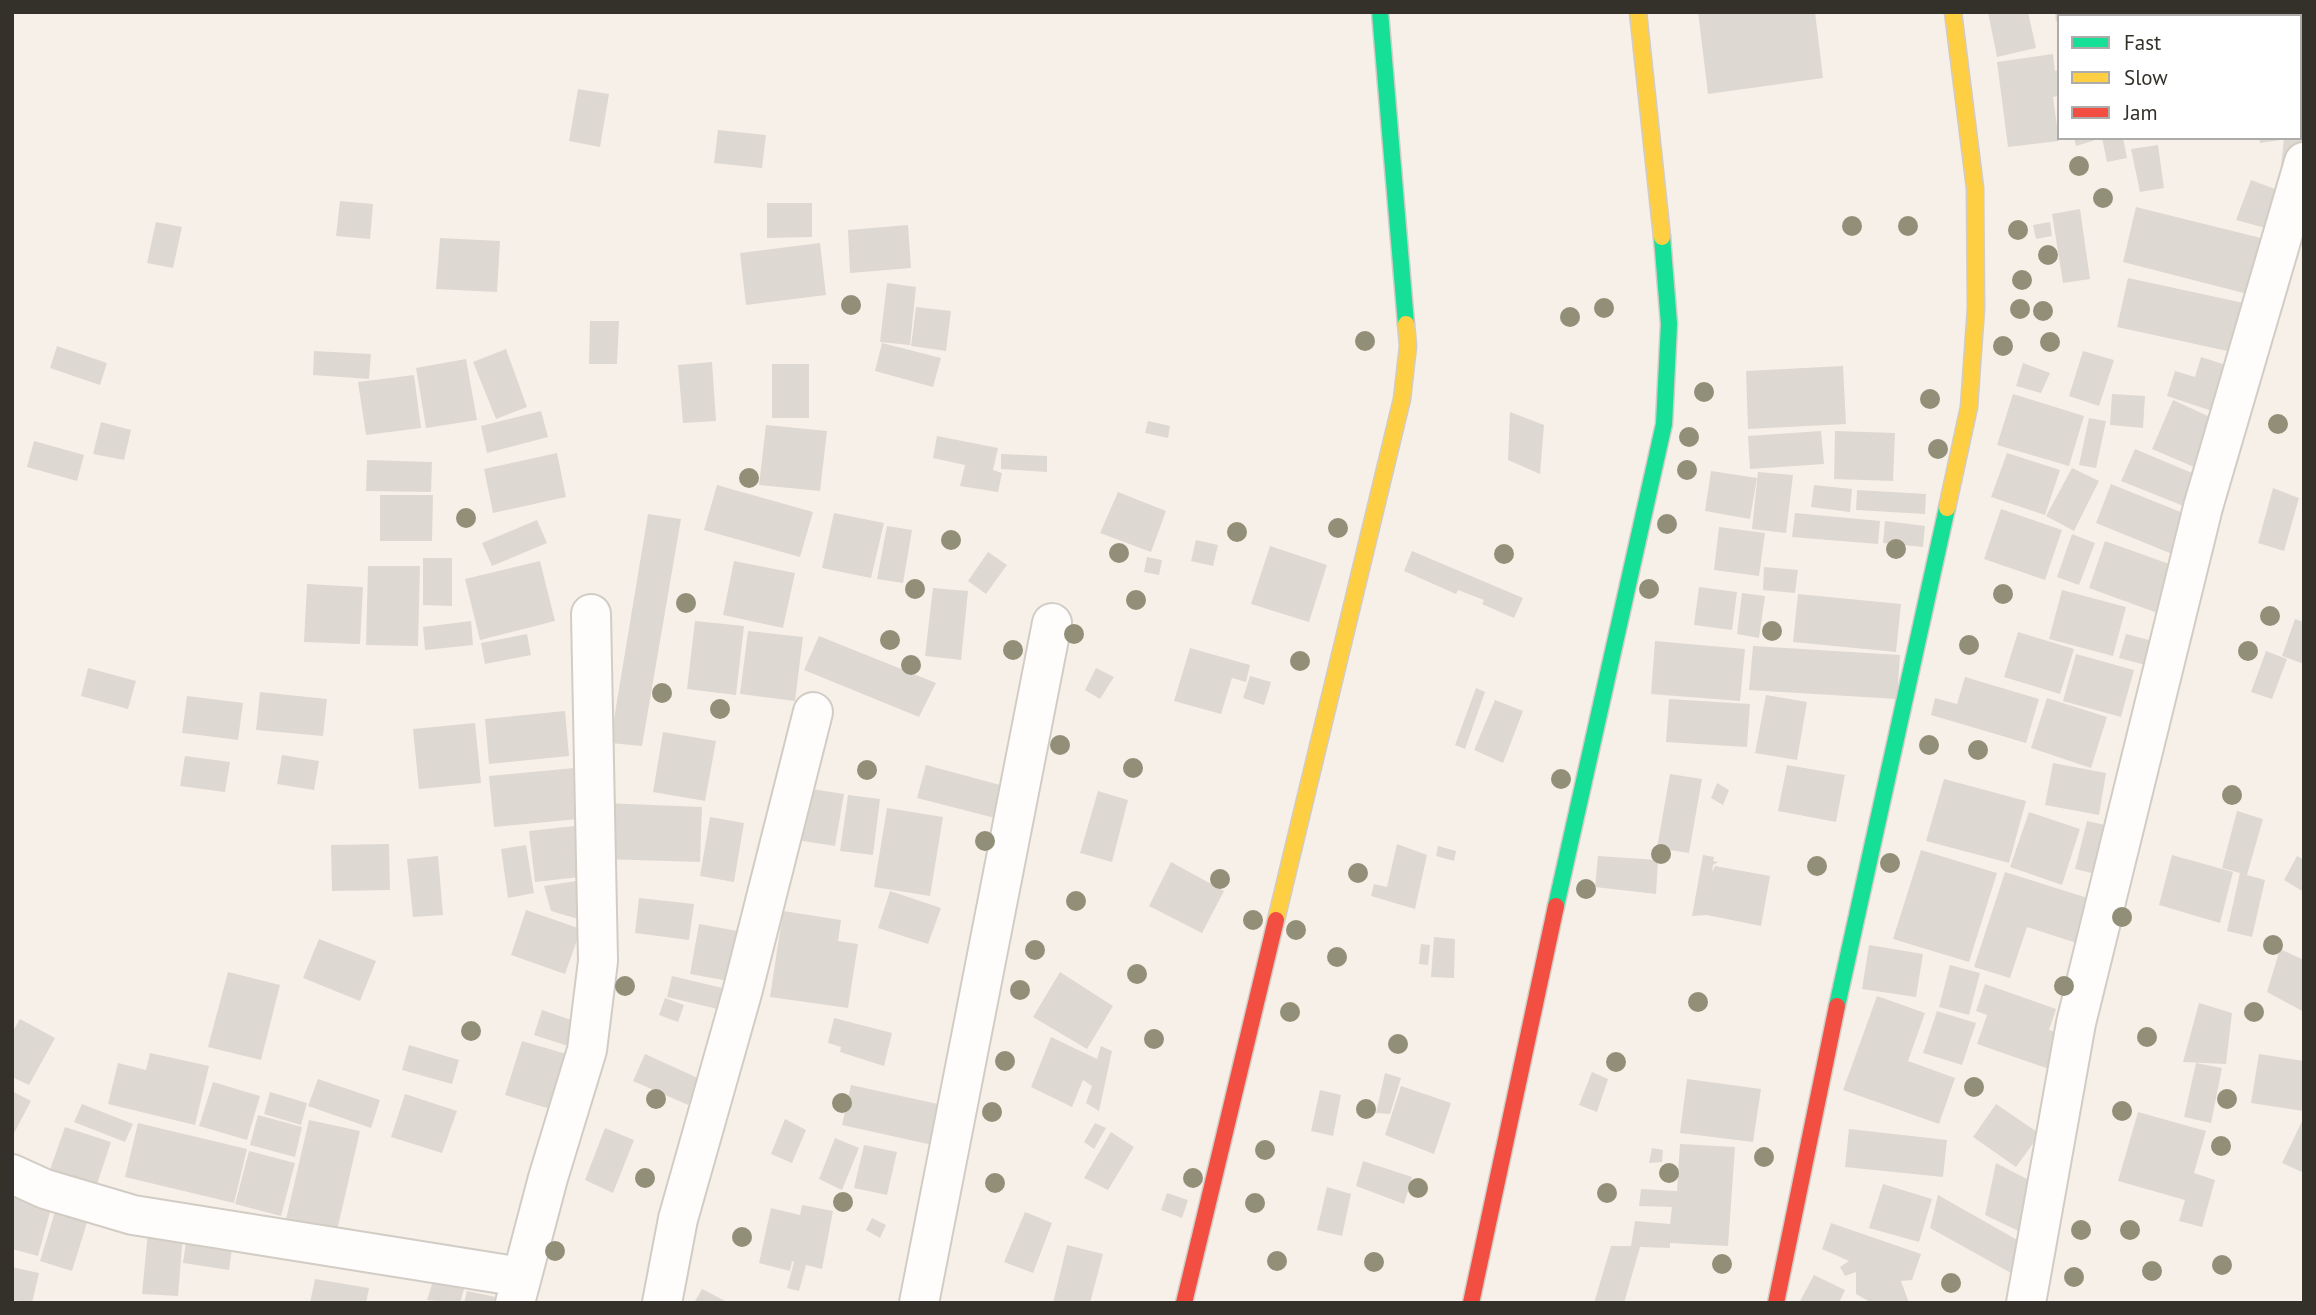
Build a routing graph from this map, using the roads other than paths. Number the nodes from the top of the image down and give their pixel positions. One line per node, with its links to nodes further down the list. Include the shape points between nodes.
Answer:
1 (1380, 12): 12 (street, via 1408,346 1402,399)
2 (1638, 12): 13 (street, via 1669,324 1664,424)
3 (1953, 12): 14 (street, via 1975,188 1976,308 1969,407)
4 (2301, 185): 15 (street, via 2203,507 2076,1023)
5 (592, 614): 9 (street, via 598,961 587,1050)
6 (1052, 623): 11 (street)
7 (813, 712): 10 (street, via 742,993 678,1219)
8 (12, 1174): 9 (street, via 45,1189 133,1214)
9 (518, 1290)
10 (662, 1303)
11 (919, 1303)
12 (1184, 1303)
13 (1471, 1303)
14 (1776, 1303)
15 (2026, 1303)

